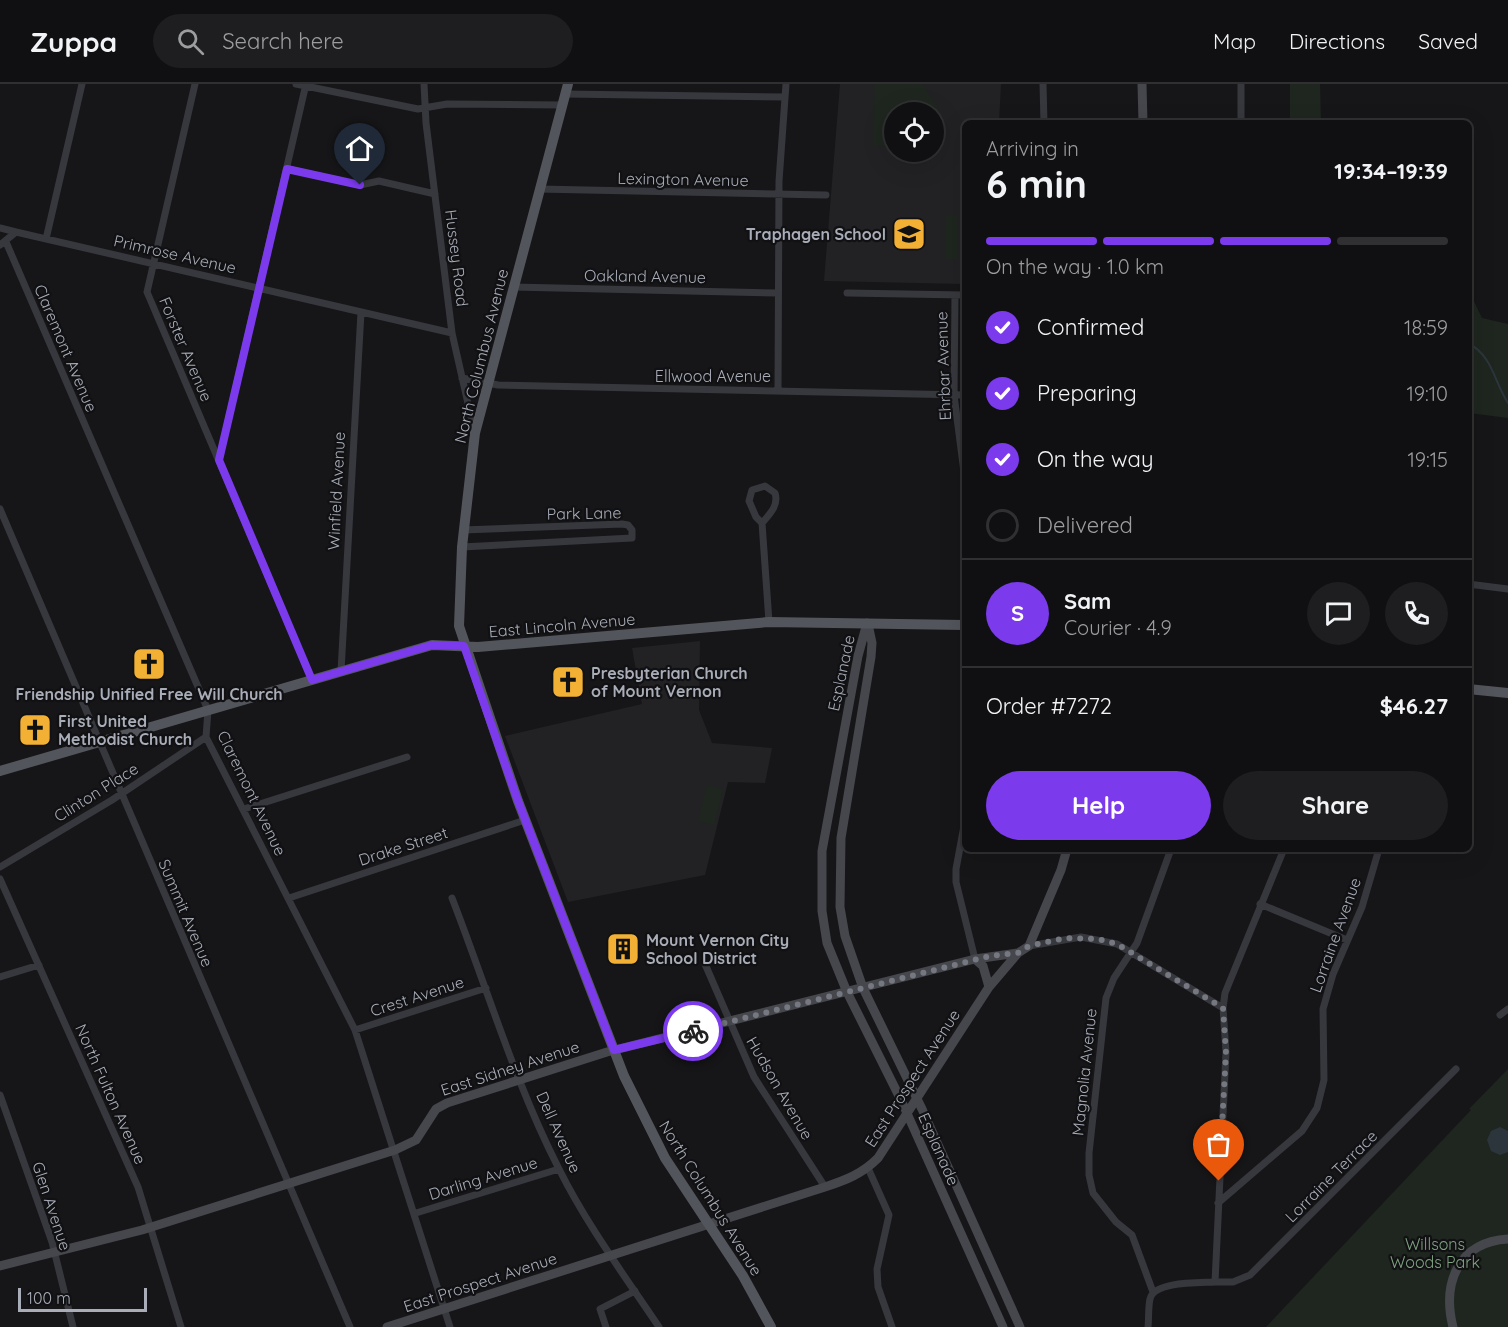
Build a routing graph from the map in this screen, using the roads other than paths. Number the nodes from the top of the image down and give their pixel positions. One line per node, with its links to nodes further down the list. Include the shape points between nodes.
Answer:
1 (82, 84): 23 (street)
2 (195, 84): 25 (street, Forster Avenue)
3 (296, 84): 8 (street)
4 (424, 84): 12 (street, Hussey Road)
5 (786, 84): 11 (street)
6 (1043, 84): 13 (street)
7 (1142, 84): 14 (street)
8 (305, 85): 12 (street, via 418,110); 16 (street)
9 (1241, 85): 15 (street)
10 (565, 94): 11 (street); 12 (street); 17 (main road, North Columbus Avenue)
11 (785, 97): 19 (street)
12 (425, 107): 18 (street, Hussey Road)
13 (1044, 120)
14 (1143, 120)
15 (1241, 120)
16 (287, 169): 18 (street, via 360,185 380,181); 27 (street)
17 (539, 189): 19 (street, Lexington Avenue); 26 (main road, North Columbus Avenue)
18 (435, 194): 33 (street, Hussey Road)
19 (779, 195): 20 (street, Lexington Avenue); 28 (street)
20 (826, 195)
21 (0, 228): 22 (street, Primrose Avenue)
22 (16, 232): 23 (street, Primrose Avenue); 24 (street)
23 (46, 239): 25 (street, Primrose Avenue)
24 (3, 243): 56 (street, Claremont Avenue)
25 (152, 262): 27 (street, Primrose Avenue); 41 (street, Forster Avenue, via 147,292)
26 (513, 287): 28 (street, Oakland Avenue); 35 (main road, North Columbus Avenue)
27 (259, 288): 32 (street, Primrose Avenue); 41 (street)
28 (778, 293): 36 (street)
29 (847, 293): 30 (street)
30 (954, 295): 31 (street); 37 (street, Ehrbar Avenue)
31 (962, 295)
32 (361, 312): 33 (street, Primrose Avenue); 52 (street, Winfield Avenue)
33 (452, 333): 34 (street, Hussey Road)
34 (462, 378): 35 (street, Ellwood Avenue); 39 (street, Hussey Road)
35 (487, 383): 36 (street, Ellwood Avenue); 39 (main road, North Columbus Avenue)
36 (778, 390): 37 (street, Ellwood Avenue)
37 (954, 395): 38 (street, Ellwood Avenue); 40 (street, Ehrbar Avenue)
38 (962, 395)
39 (475, 433): 44 (main road, North Columbus Avenue)
40 (962, 457)
41 (219, 460): 53 (street, Forster Avenue)
42 (0, 508): 58 (street, Summit Avenue)
43 (762, 523): 43 (street, via 777,504 775,493 765,486 752,490 748,501); 48 (street)
44 (463, 530): 45 (main road, North Columbus Avenue); 45 (street, Park Lane, via 622,524 632,530 632,538)
45 (462, 547): 51 (main road, North Columbus Avenue, via 459,626)
46 (1472, 584): 47 (street)
47 (1508, 589)
48 (769, 622): 49 (main road, East Lincoln Avenue); 51 (main road, East Lincoln Avenue)
49 (867, 623): 50 (main road, East Lincoln Avenue); 84 (street, Esplanade, via 871,657 838,861 845,936); 85 (street, Esplanade, via 829,807 821,872 827,943)
50 (962, 625)
51 (464, 646): 52 (main road, East Lincoln Avenue, via 432,645); 63 (main road, North Columbus Avenue)
52 (341, 671): 53 (main road, East Lincoln Avenue)
53 (312, 680): 56 (main road, East Lincoln Avenue)
54 (1472, 689): 55 (main road)
55 (1508, 693)
56 (208, 710): 57 (street, Claremont Avenue); 58 (main road, East Lincoln Avenue)
57 (206, 736): 61 (street, Clinton Place); 62 (street, Claremont Avenue)
58 (99, 741): 60 (main road, East Lincoln Avenue); 61 (street, Summit Avenue)
59 (407, 757): 62 (street)
60 (0, 771)
61 (121, 794): 69 (street, Clinton Place); 100 (street, Summit Avenue)
62 (244, 808): 71 (street, Claremont Avenue)
63 (525, 820): 71 (street, Drake Street); 91 (main road, North Columbus Avenue)
64 (962, 840): 78 (street, via 956,882)
65 (1066, 852): 75 (street)
66 (1170, 852): 76 (street, Magnolia Avenue)
67 (1283, 852): 73 (street)
68 (1378, 852): 74 (street, Lorraine Avenue, via 1362,907)
69 (0, 867)
70 (0, 879): 80 (street, North Fulton Avenue)
71 (289, 898): 90 (street, Claremont Avenue)
72 (452, 898): 82 (street, Dell Avenue)
73 (1260, 904): 74 (street); 86 (street, via 1225,993)
74 (1347, 940): 102 (street, Lorraine Avenue, via 1323,1010 1324,1080 1317,1108 1302,1131)
75 (1029, 946): 76 (street, East Prospect Avenue, via 1082,937 1117,944); 77 (street, East Prospect Avenue)
76 (1132, 952): 86 (street, East Prospect Avenue); 112 (street, Magnolia Avenue, via 1106,998 1089,1175 1097,1202 1137,1245)
77 (1018, 953): 78 (street, East Sidney Avenue); 83 (street, East Prospect Avenue)
78 (975, 959): 83 (street, via 983,966); 84 (street, East Sidney Avenue)
79 (705, 964): 89 (street, Hudson Avenue)
80 (39, 965): 81 (street); 105 (street, North Fulton Avenue, via 138,1187)
81 (0, 977)
82 (486, 987): 90 (street, Crest Avenue); 93 (street, Dell Avenue)
83 (989, 987): 95 (street, East Prospect Avenue)
84 (863, 988): 85 (street, East Sidney Avenue); 95 (street, Esplanade)
85 (847, 992): 89 (street, East Sidney Avenue); 96 (street, Esplanade)
86 (1223, 1008): 102 (street, via 1226,1053)
87 (1508, 1009): 88 (street)
88 (1500, 1015)
89 (728, 1022): 91 (street, East Sidney Avenue); 101 (street, Hudson Avenue, via 776,1115)
90 (355, 1030): 97 (street, Claremont Avenue)
91 (614, 1050): 93 (street, East Sidney Avenue); 104 (main road, North Columbus Avenue, via 653,1138)
92 (1456, 1069): 110 (street, Lorraine Terrace, via 1250,1275 1233,1282)
93 (520, 1079): 97 (street, East Sidney Avenue, via 436,1109 416,1140); 99 (street, Dell Avenue)
94 (0, 1095): 107 (street, Glen Avenue)
95 (916, 1099): 96 (street, East Prospect Avenue); 124 (street, Esplanade)
96 (907, 1113): 98 (street, East Prospect Avenue); 123 (street, Esplanade)
97 (395, 1150): 100 (street, East Sidney Avenue); 103 (street, Claremont Avenue)
98 (868, 1168): 101 (street, East Prospect Avenue); 122 (street, via 889,1215 877,1269)
99 (559, 1169): 103 (street, Darling Avenue); 108 (street, Dell Avenue)
100 (289, 1183): 105 (street, East Sidney Avenue); 116 (street, Summit Avenue)
101 (825, 1187): 104 (street, East Prospect Avenue)
102 (1218, 1203): 110 (street)
103 (416, 1213): 113 (street, Claremont Avenue)
104 (707, 1225): 108 (street, East Prospect Avenue); 121 (main road, North Columbus Avenue, via 743,1276)
105 (150, 1228): 107 (street, East Sidney Avenue); 115 (street, North Fulton Avenue)
106 (1508, 1239): 126 (street, via 1480,1245 1458,1265 1450,1298)
107 (54, 1252): 109 (street, East Sidney Avenue); 114 (street, Glen Avenue)
108 (609, 1256): 111 (street, Dell Avenue); 113 (street, East Prospect Avenue)
109 (0, 1266)
110 (1215, 1282): 112 (street, via 1162,1286)
111 (635, 1291): 119 (street, via 600,1309); 120 (street, Dell Avenue)
112 (1153, 1292): 125 (street)
113 (445, 1309): 117 (street, East Prospect Avenue); 118 (street, Claremont Avenue)
114 (74, 1327)
115 (181, 1327)
116 (350, 1327)
117 (387, 1327)
118 (450, 1327)
119 (606, 1327)
120 (659, 1327)
121 (771, 1327)
122 (892, 1327)
123 (1003, 1327)
124 (1020, 1327)
125 (1148, 1327)
126 (1453, 1327)

